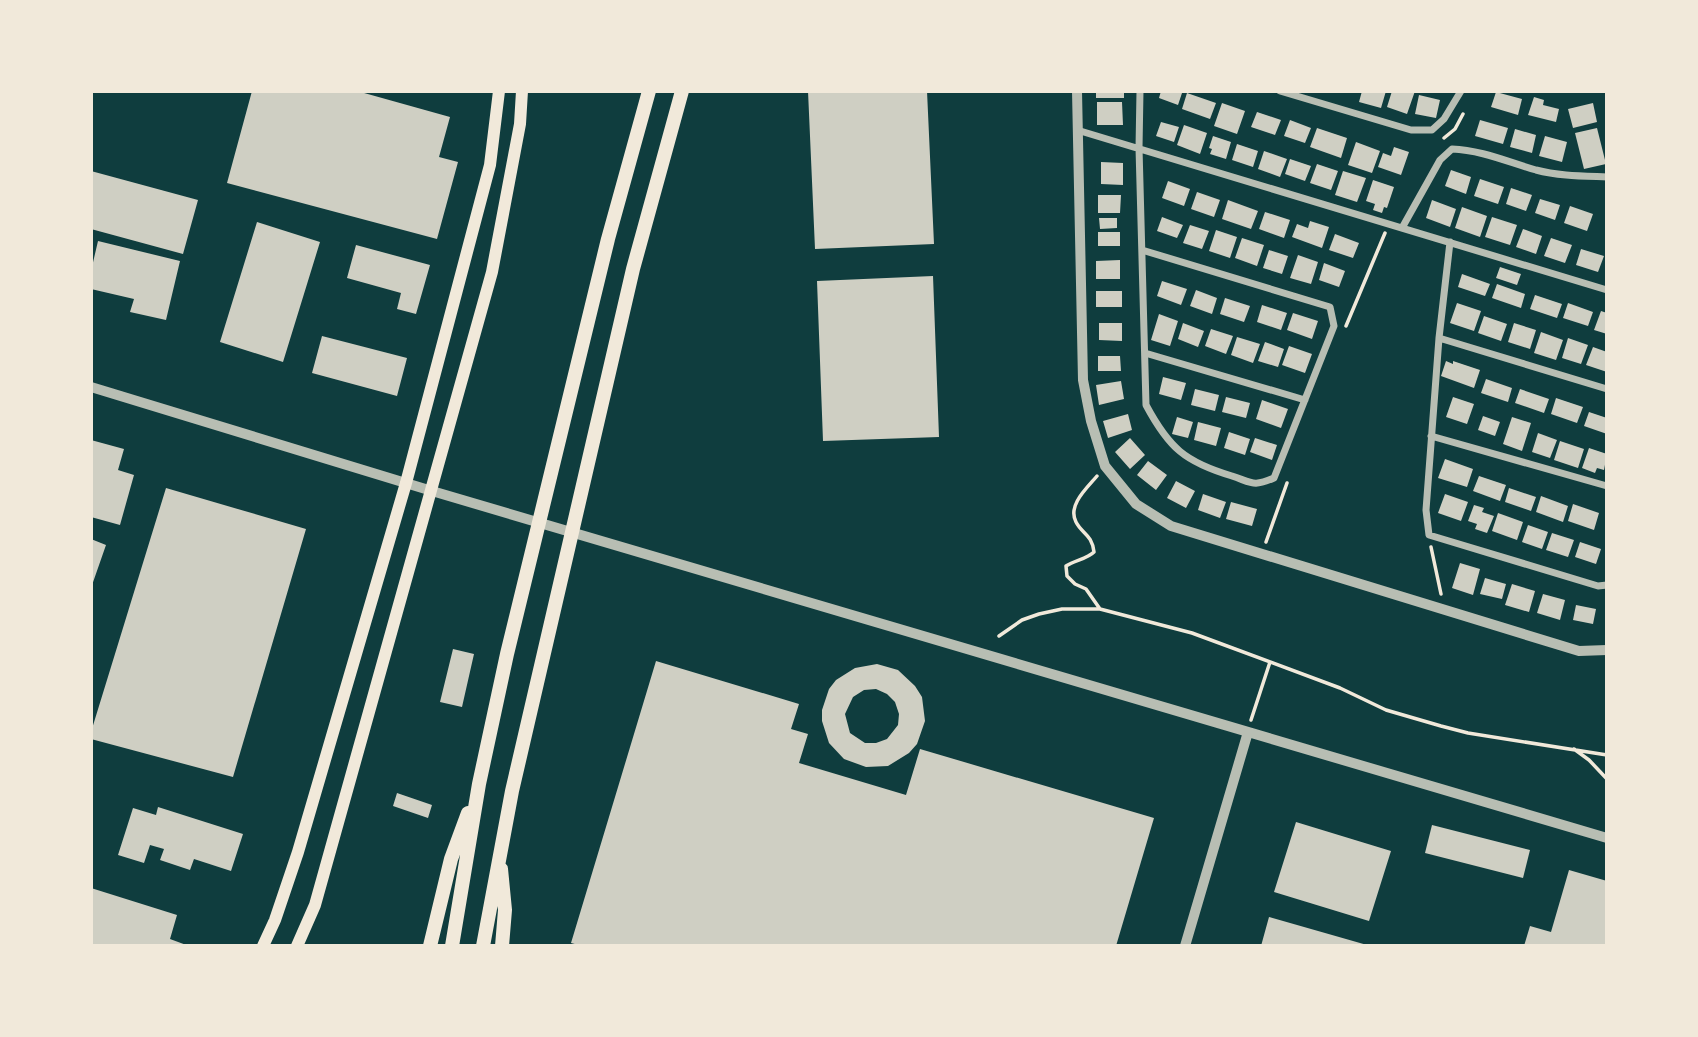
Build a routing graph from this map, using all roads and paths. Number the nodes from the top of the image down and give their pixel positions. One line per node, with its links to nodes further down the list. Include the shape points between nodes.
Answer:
1 (499, 91): 25 (main road, via 491,164)
2 (522, 91): 28 (main road, via 492,272)
3 (649, 91): 41 (highway, via 516,614)
4 (682, 91): 43 (highway, via 633,269)
5 (1077, 91): 9 (street)
6 (1140, 91): 10 (street)
7 (1280, 91): 8 (street, via 1411,130 1432,130)
8 (1461, 91)
9 (1077, 130): 10 (street); 24 (street, via 1083,380)
10 (1139, 148): 12 (street); 15 (street)
11 (1607, 177): 13 (street, via 1538,170 1470,149 1452,149 1440,160)
12 (1389, 224): 13 (street); 17 (path)
13 (1402, 228): 14 (street)
14 (1450, 242): 16 (street); 18 (street)
15 (1142, 250): 19 (street); 22 (street, via 1330,307 1334,326)
16 (1607, 290)
17 (1352, 313)
18 (1439, 338): 21 (street); 23 (street)
19 (1145, 352): 22 (street); 22 (street, via 1146,405 1176,450 1202,467 1259,484 1274,478)
20 (91, 387): 25 (street)
21 (1607, 389)
22 (1305, 400)
23 (1431, 436): 27 (street); 29 (street, via 1426,510)
24 (1105, 466): 30 (street, via 1136,504 1171,526); 33 (path, via 1083,491 1075,513 1094,552 1066,566 1067,576 1086,589)
25 (406, 483): 28 (street); 44 (main road, via 298,852)
26 (1286, 485): 30 (path)
27 (1607, 486)
28 (432, 491): 37 (street); 45 (main road, via 315,905)
29 (1429, 535): 31 (street); 32 (path)
30 (1262, 554): 32 (street)
31 (1607, 585)
32 (1444, 608): 35 (street, via 1579,651)
33 (1100, 609): 34 (path, via 1039,614); 36 (path, via 1192,633)
34 (999, 636)
35 (1607, 650)
36 (1270, 663): 37 (path); 38 (path, via 1387,710 1441,726)
37 (1248, 732): 42 (street); 50 (street)
38 (1572, 748): 39 (path); 40 (path)
39 (1607, 755)
40 (1607, 779)
41 (479, 784): 46 (highway, via 451,859); 47 (highway)
42 (1607, 838)
43 (499, 850): 48 (highway); 49 (highway, via 505,909)
44 (263, 946)
45 (298, 946)
46 (430, 946)
47 (452, 946)
48 (483, 946)
49 (502, 946)
50 (1185, 946)

